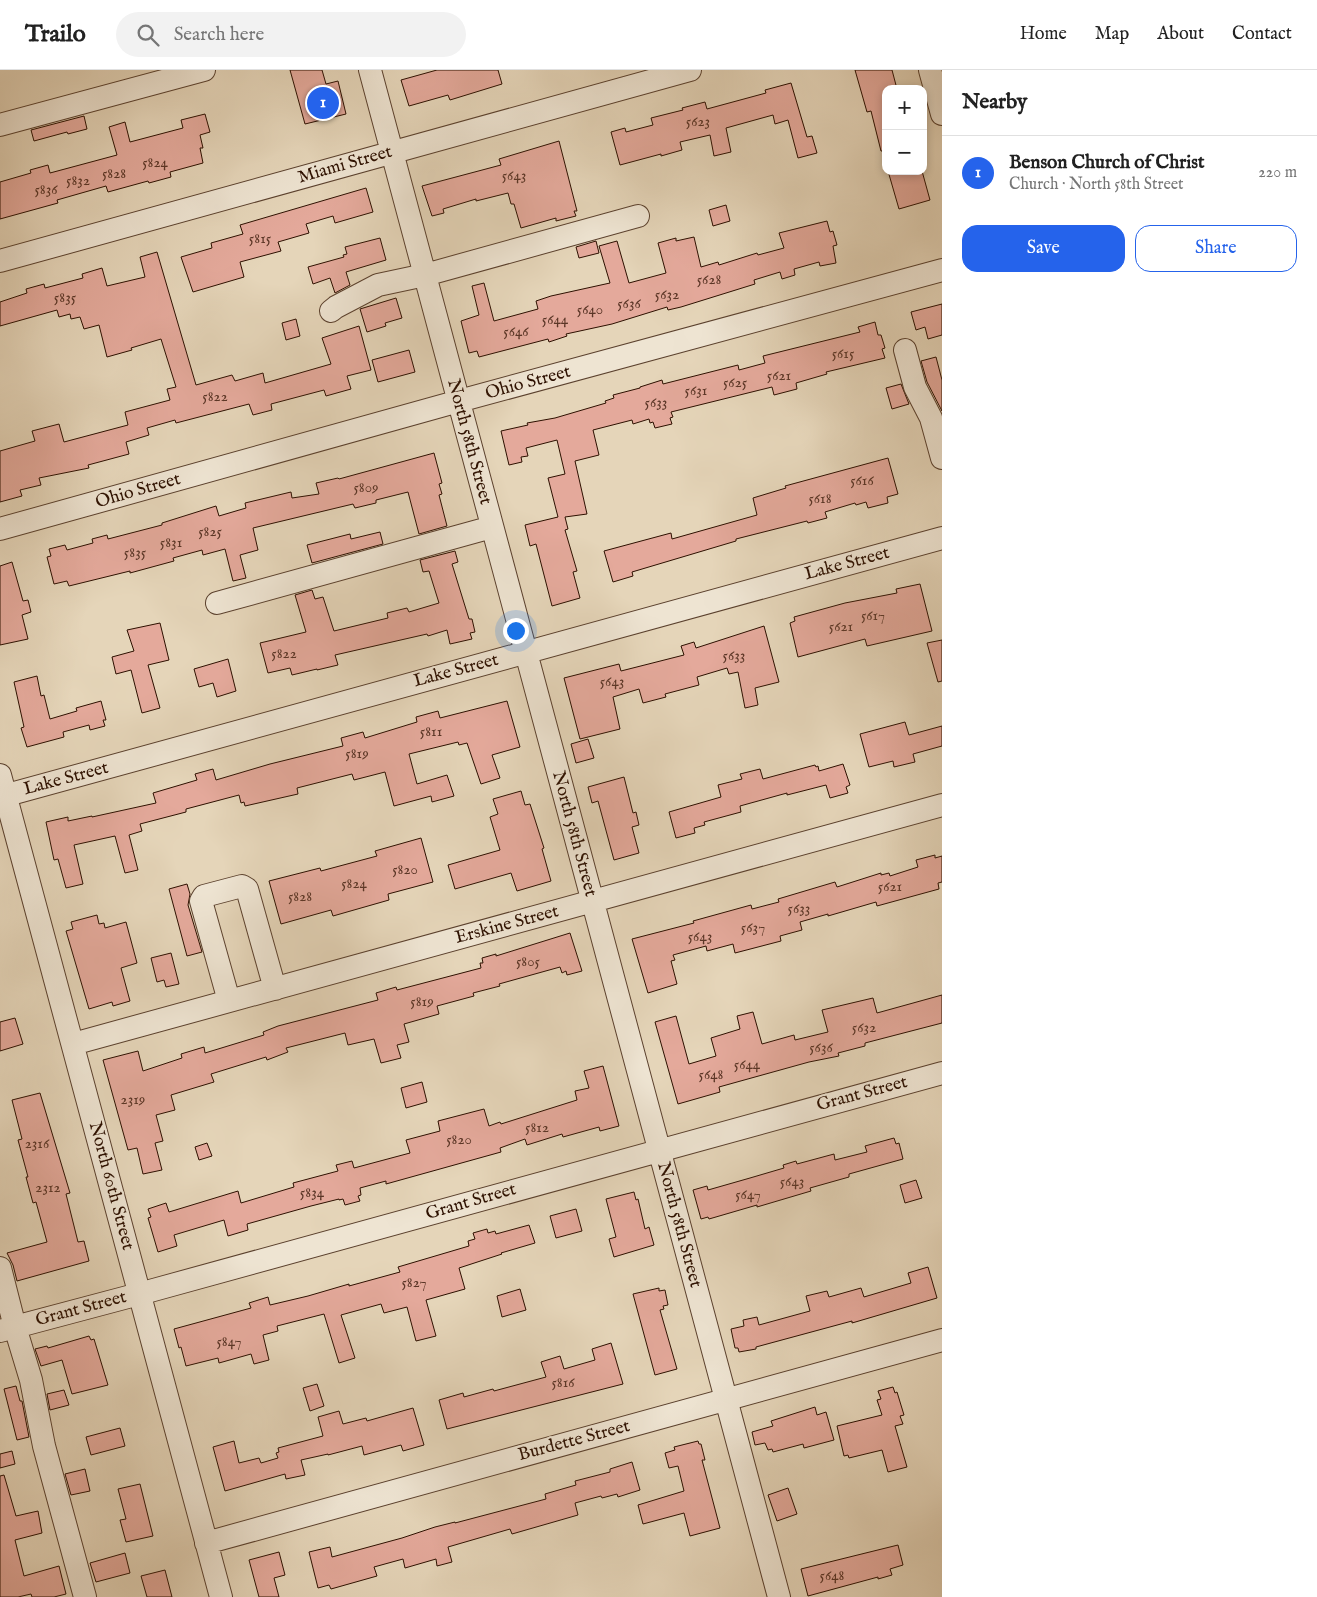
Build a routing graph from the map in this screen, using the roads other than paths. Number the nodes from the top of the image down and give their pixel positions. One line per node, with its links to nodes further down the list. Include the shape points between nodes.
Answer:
1 (204, 70): 6 (street)
2 (370, 70): 7 (street, North 58th Street)
3 (690, 70): 7 (street, Miami Street)
4 (930, 70): 5 (street)
5 (942, 114)
6 (0, 124)
7 (392, 152): 9 (street, Miami Street); 11 (street, North 58th Street)
8 (638, 216): 11 (street)
9 (0, 261)
10 (942, 270): 14 (street, Ohio Street)
11 (425, 275): 12 (street, via 378,285); 14 (street, North 58th Street)
12 (332, 311)
13 (905, 350): 15 (street, via 921,401)
14 (458, 402): 17 (street, North 58th Street); 18 (street, Ohio Street)
15 (934, 404): 16 (street)
16 (942, 458)
17 (492, 527): 20 (street); 21 (street, North 58th Street)
18 (0, 530)
19 (942, 538): 21 (street, Lake Street)
20 (217, 603)
21 (526, 652): 22 (street, Lake Street); 24 (street, North 58th Street)
22 (2, 789): 27 (street, North 60th Street)
23 (942, 805): 24 (street, Erskine Street)
24 (592, 902): 25 (street, Erskine Street); 29 (street, North 58th Street)
25 (275, 989): 26 (street, Erskine Street); 26 (street, via 247,888 242,886 204,896 201,901)
26 (229, 1001): 27 (street, Erskine Street)
27 (73, 1044): 31 (street, North 60th Street)
28 (942, 1072): 29 (street, Grant Street)
29 (659, 1150): 31 (street, Grant Street); 34 (street, North 58th Street)
30 (0, 1268): 32 (street)
31 (140, 1294): 32 (street, Grant Street); 35 (street, North 60th Street)
32 (7, 1329): 36 (street, via 31,1380 44,1446)
33 (942, 1340): 34 (street, Burdette Street)
34 (726, 1399): 35 (street, Burdette Street); 38 (street, North 58th Street)
35 (206, 1543): 37 (street, North 60th Street)
36 (85, 1597)
37 (221, 1597)
38 (779, 1597)

